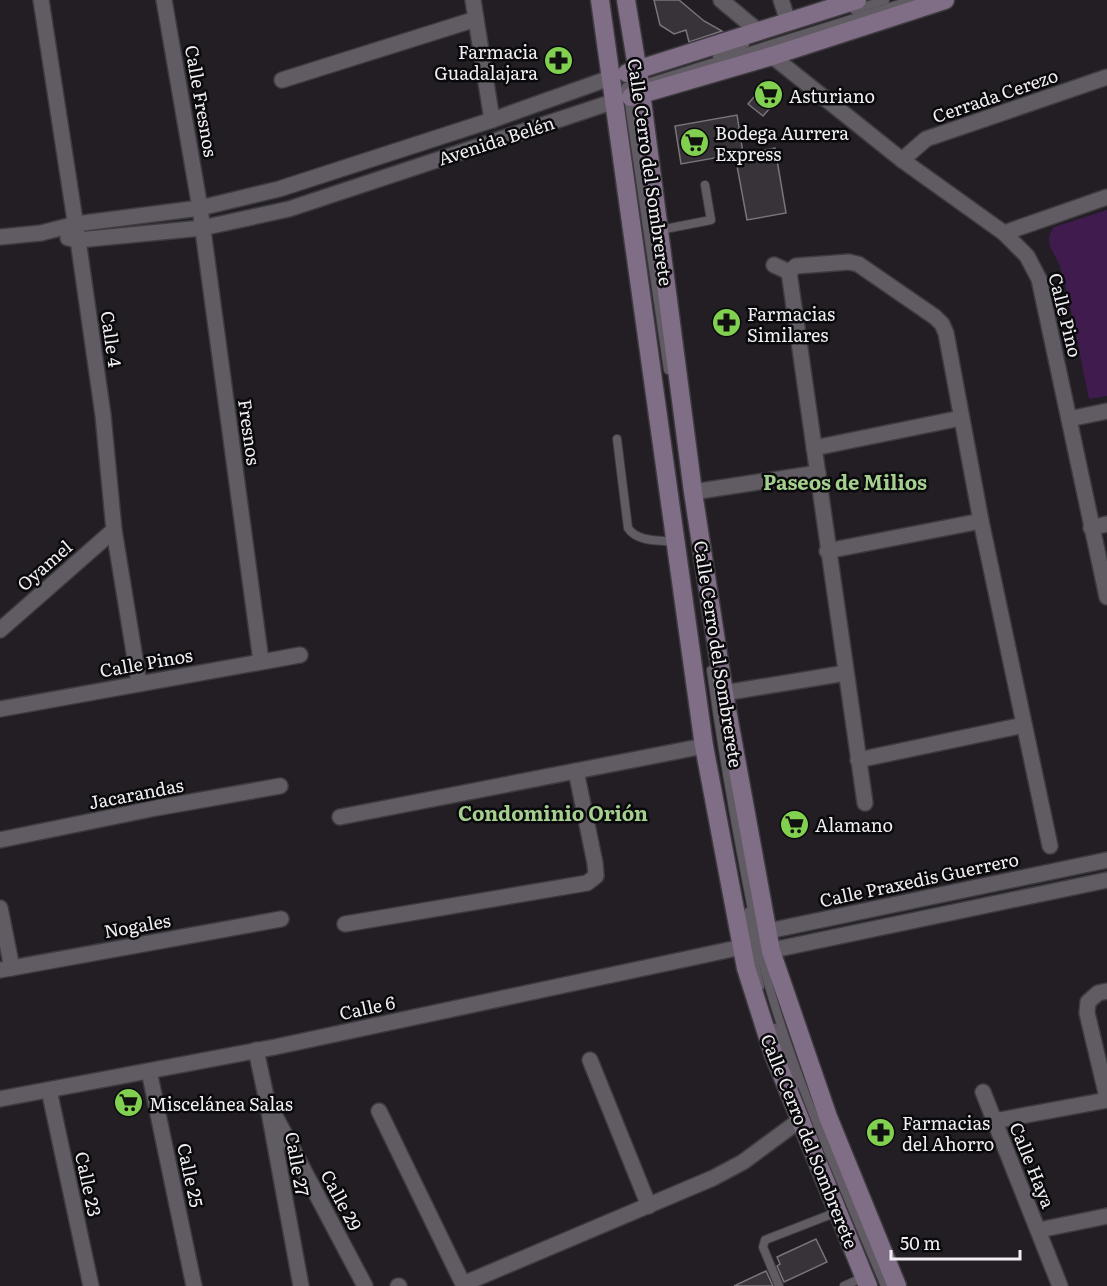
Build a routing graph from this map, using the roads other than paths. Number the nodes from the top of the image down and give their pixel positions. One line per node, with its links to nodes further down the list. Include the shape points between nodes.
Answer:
1 (41, 0): 25 (street, Calle 4)
2 (164, 0): 24 (street, Calle Fresnos)
3 (473, 0): 12 (street)
4 (600, 0): 17 (main road, Calle Cerro del Sombrerete)
5 (626, 0): 19 (main road, Calle Cerro del Sombrerete)
6 (721, 0): 14 (street)
7 (781, 0): 13 (street)
8 (857, 0): 13 (main road, Avenida Belén)
9 (885, 0): 19 (lane, via 742,45)
10 (912, 0): 19 (lane)
11 (945, 0): 15 (main road, Avenida Belén)
12 (476, 19): 18 (street); 20 (street)
13 (788, 21): 14 (main road, Avenida Belén)
14 (758, 31): 19 (main road, Avenida Belén)
15 (772, 56): 19 (main road, Avenida Belén); 21 (street, Calle Pino)
16 (1107, 76): 21 (street, Cerrada Cerezo, via 926,139)
17 (610, 78): 19 (main road, Calle Cerro del Sombrerete); 19 (main road, Avenida Belén); 20 (street, Avenida Belén)
18 (282, 80)
19 (631, 89): 26 (street, Avenida Belén, via 289,209); 27 (main road, Calle Cerro del Sombrerete); 45 (main road, Calle Cerro del Sombrerete); 69 (lane, via 711,745)
20 (492, 120): 24 (street, Avenida Belén, via 279,189)
21 (902, 160): 28 (street, Calle Pino)
22 (705, 185): 27 (lane, via 711,220)
23 (1107, 197): 28 (street)
24 (200, 208): 25 (street, Avenida Belén); 26 (street, Fresnos)
25 (76, 224): 29 (street, Avenida Belén); 31 (street, Calle 4)
26 (202, 228): 31 (street, Avenida Belén); 50 (street, Fresnos)
27 (658, 230): 40 (main road, Calle Cerro del Sombrerete)
28 (1004, 232): 36 (street, Calle Pino, via 1027,256 1040,279)
29 (40, 233): 30 (street, Avenida Belén); 31 (street, Avenida Belén)
30 (0, 237)
31 (78, 240): 44 (street, Calle 4, via 103,415)
32 (774, 265): 33 (street)
33 (789, 272): 35 (street, via 796,266 858,264 935,317 946,333); 38 (street)
34 (1107, 411): 36 (street)
35 (961, 418): 38 (street); 41 (street)
36 (1069, 419): 43 (street, Calle Pino)
37 (617, 439): 45 (lane, via 628,528 641,538)
38 (814, 448): 39 (street)
39 (818, 473): 40 (street); 46 (street)
40 (693, 492): 53 (main road, Calle Cerro del Sombrerete)
41 (981, 521): 46 (street); 55 (street)
42 (1107, 524): 43 (street)
43 (1091, 528): 47 (street, Calle Pino)
44 (114, 530): 48 (street, Oyamel); 52 (street, Calle 4)
45 (674, 542): 56 (main road, Calle Cerro del Sombrerete)
46 (827, 551): 51 (street)
47 (1107, 597)
48 (0, 630)
49 (300, 655): 50 (street, Calle Pinos)
50 (261, 662): 52 (street, Calle Pinos)
51 (846, 673): 53 (street); 57 (street)
52 (139, 683): 54 (street, Calle Pinos)
53 (724, 693): 69 (main road, Calle Cerro del Sombrerete)
54 (0, 710)
55 (1024, 725): 57 (street); 63 (street)
56 (704, 746): 58 (street); 69 (main road, Calle Cerro del Sombrerete)
57 (858, 760): 60 (street)
58 (576, 771): 61 (street); 68 (street, via 595,863 596,876 587,883)
59 (280, 786): 62 (street, Jacarandas)
60 (865, 803)
61 (340, 817)
62 (0, 840)
63 (1050, 846)
64 (1107, 860): 69 (street, Calle Praxedis Guerrero)
65 (1107, 880): 69 (street)
66 (0, 908): 70 (street)
67 (281, 919): 70 (street, Nogales)
68 (345, 924)
69 (754, 944): 72 (street, Calle 6); 81 (main road, Calle Cerro del Sombrerete, via 773,1053); 87 (lane, via 761,987 779,1041); 94 (lane, via 821,1131); 95 (main road, Calle Cerro del Sombrerete)
70 (6, 969)
71 (1107, 991): 77 (street, via 1088,1002 1087,1013)
72 (256, 1050): 74 (street, Calle 6); 79 (street, Calle 27)
73 (590, 1060): 83 (street)
74 (149, 1071): 75 (street, Calle 6); 89 (street, Calle 25)
75 (49, 1090): 78 (street, Calle 6); 88 (street, Calle 23)
76 (983, 1092): 82 (street, Calle Haya)
77 (1107, 1098): 82 (street)
78 (0, 1100)
79 (267, 1101): 90 (street, Calle 27); 91 (street, Calle 29)
80 (379, 1111): 83 (street, via 463,1284)
81 (800, 1120): 83 (street, via 743,1162); 84 (main road, Calle Cerro del Sombrerete)
82 (994, 1121): 86 (street, Calle Haya)
83 (649, 1206)
84 (837, 1212): 87 (main road, Calle Cerro del Sombrerete); 92 (lane, via 765,1240 763,1247)
85 (1107, 1216): 86 (street)
86 (1039, 1230): 96 (street, Calle Haya)
87 (870, 1283): 93 (lane)
88 (91, 1286)
89 (194, 1286)
90 (301, 1286)
91 (365, 1286)
92 (779, 1286)
93 (844, 1286)
94 (885, 1286)
95 (897, 1286)
96 (1060, 1286)

